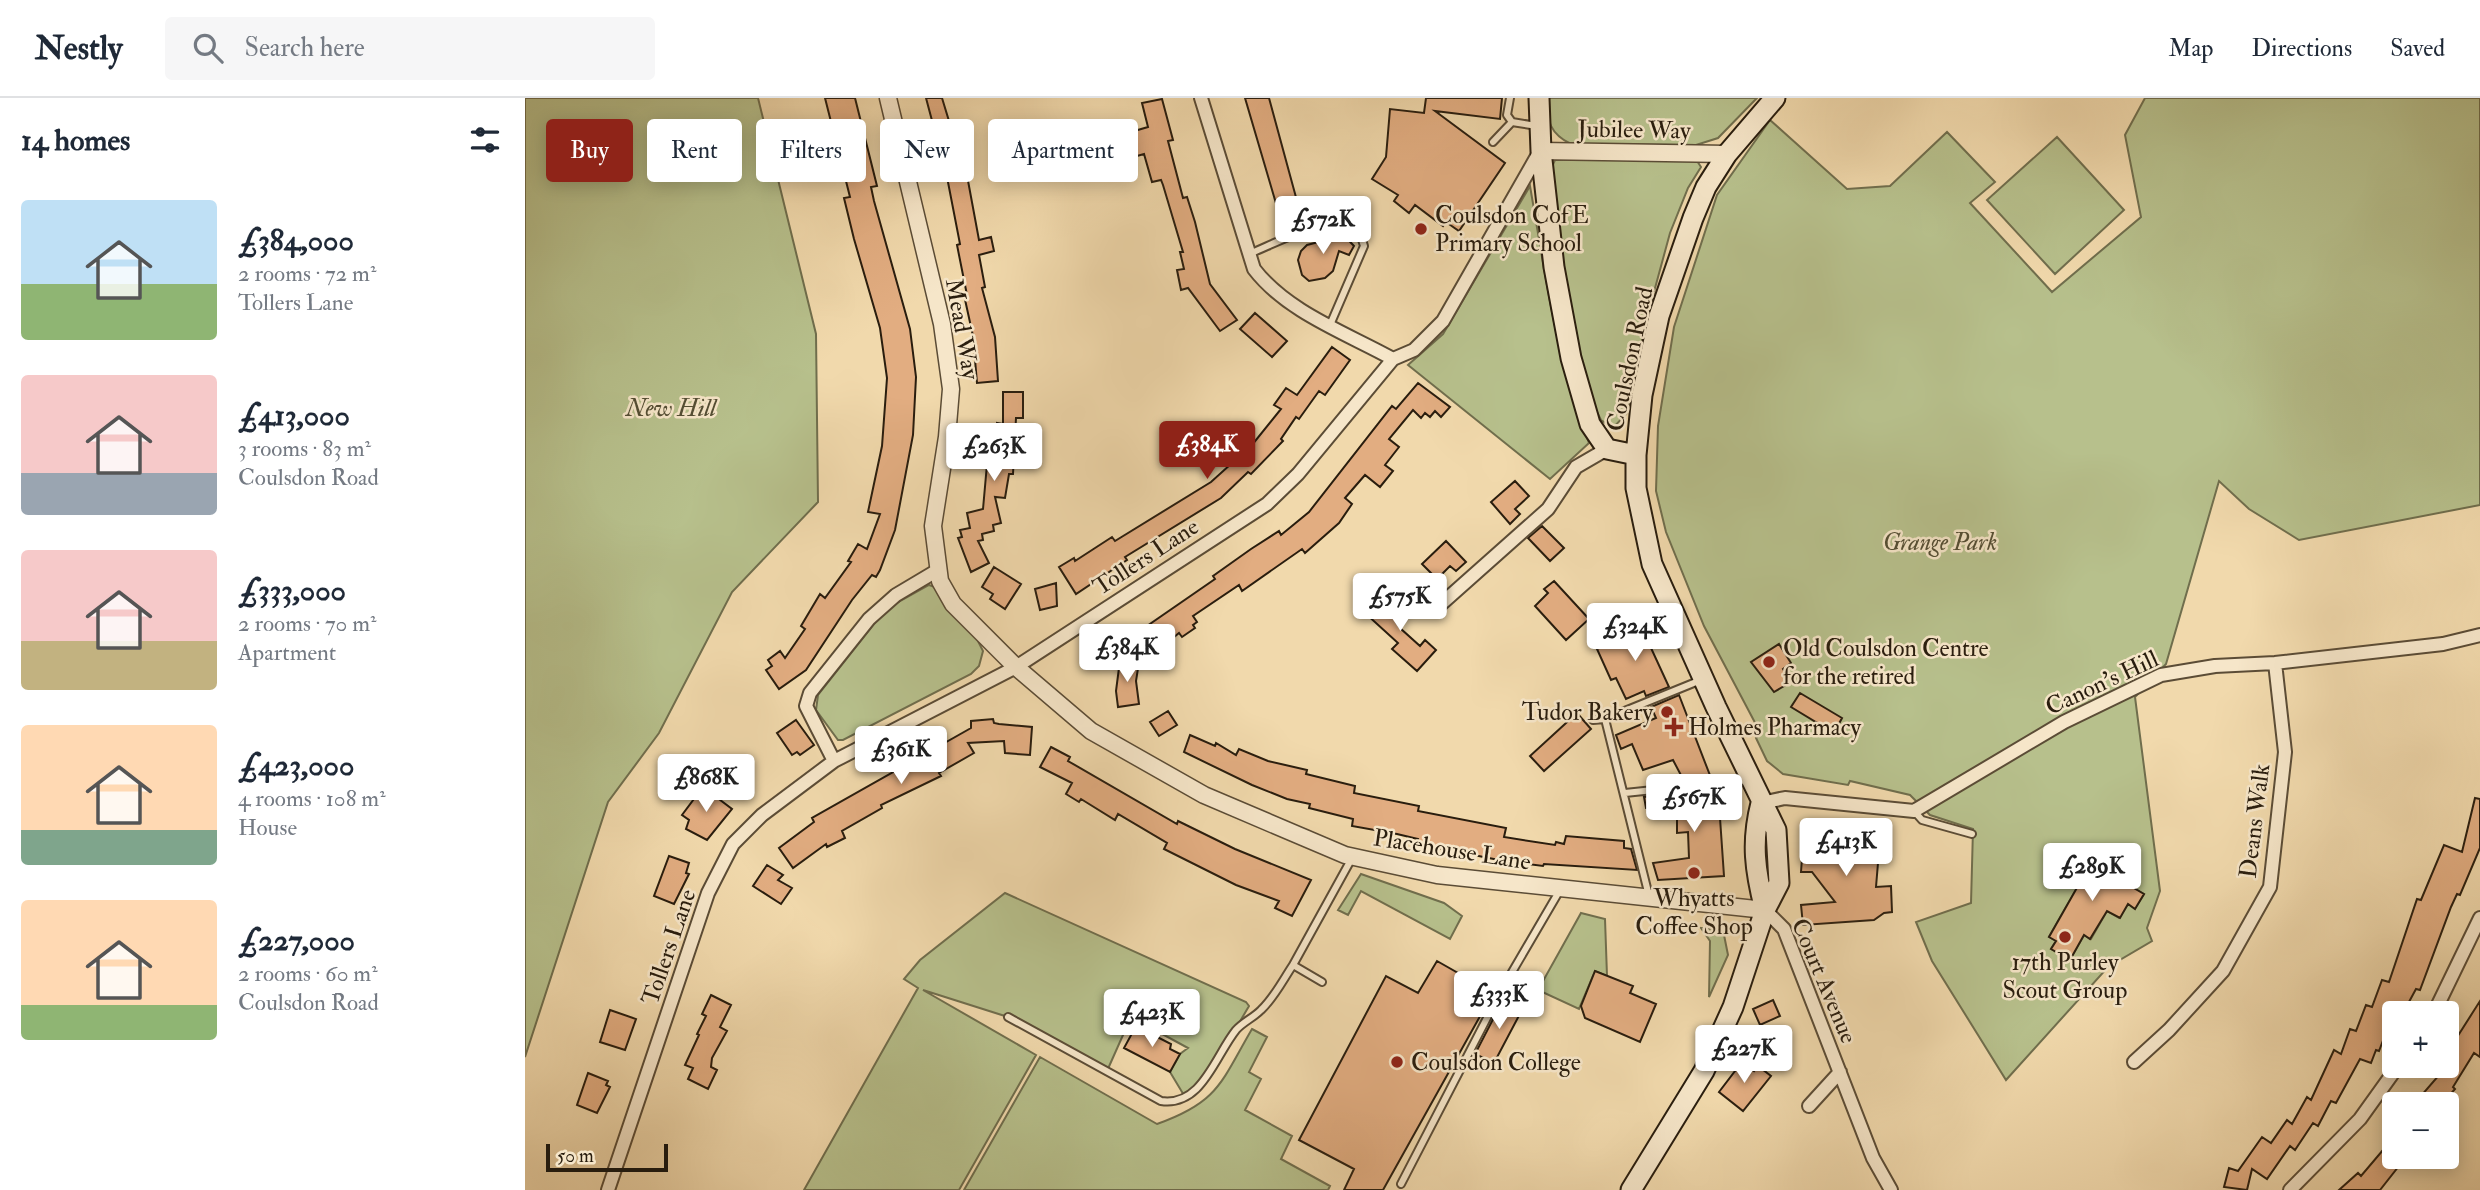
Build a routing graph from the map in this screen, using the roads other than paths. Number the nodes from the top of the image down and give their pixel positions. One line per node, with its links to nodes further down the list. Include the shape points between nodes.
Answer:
1 (888, 98): 16 (street, Mead Way, via 942,324 951,389 933,526)
2 (1201, 98): 11 (street)
3 (1510, 98): 6 (lane, via 1507,115)
4 (1539, 98): 7 (main road)
5 (1775, 98): 10 (main road, Coulsdon Road)
6 (1512, 122): 7 (lane); 8 (lane)
7 (1539, 126): 9 (main road)
8 (1493, 142)
9 (1541, 151): 10 (street, Jubilee Way); 13 (street, Tollers Lane, via 1443,321 1414,350); 14 (main road, via 1554,267 1571,358 1590,424)
10 (1727, 154): 15 (main road, Coulsdon Road, via 1706,187 1659,316 1642,395)
11 (1249, 254): 12 (street, via 1268,288); 12 (lane, via 1328,222 1343,220 1354,227 1364,246)
12 (1330, 325): 13 (street)
13 (1393, 359): 20 (street, Tollers Lane, via 1298,474 1267,504)
14 (1607, 449): 15 (main road); 17 (street, via 1576,467 1548,509)
15 (1636, 455): 21 (main road, Coulsdon Road, via 1636,488 1652,565)
16 (938, 570): 20 (street, Mead Way, via 953,604); 24 (street, via 896,595 869,619 810,693 806,706)
17 (1440, 605)
18 (2480, 635): 19 (street, Canon's Hill, via 2443,644)
19 (2275, 663): 28 (street, Canon's Hill, via 2161,675 2064,722); 39 (street, Deans Walk, via 2285,752 2270,887 2223,971)
20 (1016, 667): 24 (street, Tollers Lane); 30 (street, Placehouse Lane, via 1091,731 1204,795)
21 (1703, 679): 22 (lane); 25 (main road, Coulsdon Road)
22 (1605, 719): 23 (lane); 26 (lane)
23 (1593, 720)
24 (834, 761): 44 (street, Tollers Lane, via 762,815 733,844 708,893)
25 (1750, 780): 26 (lane); 27 (main road, Coulsdon Road)
26 (1625, 793): 32 (lane)
27 (1761, 803): 28 (street, via 1785,798); 33 (main road, Coulsdon Road, via 1776,830 1779,883)
28 (1914, 811): 29 (lane, via 1922,820)
29 (1972, 834)
30 (1353, 857): 31 (street, Placehouse Lane, via 1437,875); 35 (lane)
31 (1561, 888): 32 (street, Placehouse Lane); 43 (lane, via 1501,990)
32 (1650, 898): 33 (street, Placehouse Lane)
33 (1765, 910): 40 (street, Court Avenue, via 1784,929); 45 (main road, Coulsdon Road, via 1733,1007 1704,1071)
34 (2480, 918): 37 (street)
35 (1293, 965): 36 (lane); 38 (lane, via 1263,1009 1232,1035 1195,1090 1171,1102 1161,1101)
36 (1322, 982)
37 (2440, 1001)
38 (1008, 1017)
39 (2134, 1062)
40 (1840, 1072): 42 (street, Court Avenue); 46 (street, Court Avenue, via 1873,1158)
41 (2389, 1078): 47 (street, via 2360,1119)
42 (1809, 1106)
43 (1401, 1184)
44 (608, 1190)
45 (1631, 1190)
46 (1891, 1190)
47 (2290, 1190)

